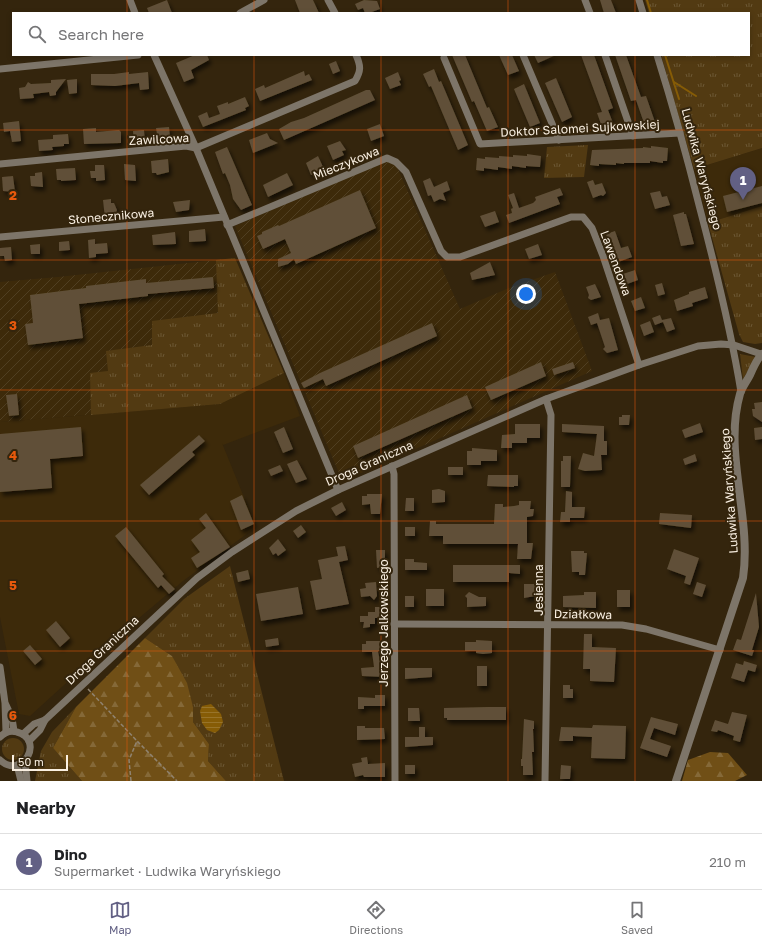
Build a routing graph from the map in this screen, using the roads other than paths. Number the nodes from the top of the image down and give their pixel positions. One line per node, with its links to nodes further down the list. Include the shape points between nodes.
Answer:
1 (130, 0): 6 (street)
2 (264, 0): 7 (street)
3 (328, 0): 8 (street)
4 (585, 0): 9 (street)
5 (639, 0): 10 (street)
6 (135, 12)
7 (242, 12)
8 (334, 12)
9 (590, 12)
10 (643, 12)
11 (128, 56): 18 (street)
12 (154, 56): 22 (street)
13 (356, 56): 22 (street, Zawilcowa, via 360,73 355,81)
14 (524, 56): 21 (street)
15 (604, 56): 20 (street)
16 (657, 56): 19 (street, Ludwika Waryńskiego)
17 (444, 58): 21 (street, Doktor Salomei Sujkowskiej, via 480,144)
18 (0, 69)
19 (680, 133): 20 (street, Doktor Salomei Sujkowskiej); 28 (street, Ludwika Waryńskiego)
20 (633, 136): 21 (street, Doktor Salomei Sujkowskiej)
21 (560, 140)
22 (196, 148): 23 (street, Zawilcowa, via 186,146); 24 (street)
23 (0, 164)
24 (224, 217): 25 (street); 26 (street, Słonecznikowa)
25 (228, 225): 27 (street, Mieczykowa, via 387,158 396,162 406,172 441,251 447,257 460,257); 34 (street)
26 (0, 237)
27 (514, 238): 30 (street, Lawendowa, via 571,217 583,217 592,228 603,256)
28 (734, 346): 29 (street, Droga Graniczna); 30 (street, Droga Graniczna, via 698,346); 31 (street, Ludwika Waryńskiego)
29 (761, 354): 31 (street, Droga Graniczna)
30 (639, 365): 32 (street, Droga Graniczna)
31 (741, 392): 37 (street, Ludwika Waryńskiego, via 735,424 735,444 746,560 738,597)
32 (546, 399): 33 (street, Droga Graniczna); 36 (street, Jesienna, via 551,416)
33 (392, 466): 34 (street, Droga Graniczna); 35 (street, Jerzego Jalkowskiego)
34 (338, 490): 40 (street, Droga Graniczna, via 296,511 197,578)
35 (394, 624): 36 (street, Działkowa); 50 (street, Jerzego Jalkowskiego)
36 (549, 624): 37 (street, Działkowa, via 634,627); 51 (street, Jesienna)
37 (720, 650): 52 (street, Ludwika Waryńskiego)
38 (0, 667): 39 (street)
39 (5, 703): 41 (street, via 12,718); 43 (street)
40 (45, 720): 42 (street, Droga Graniczna, via 34,724); 44 (street, Droga Graniczna, via 40,730)
41 (14, 731): 42 (street); 43 (street)
42 (23, 734): 44 (street)
43 (3, 735)
44 (29, 741): 45 (street, via 30,752)
45 (25, 761): 47 (street); 49 (street)
46 (1, 763): 47 (street)
47 (18, 765): 48 (street)
48 (21, 781)
49 (28, 781)
50 (395, 781)
51 (545, 781)
52 (676, 781)

